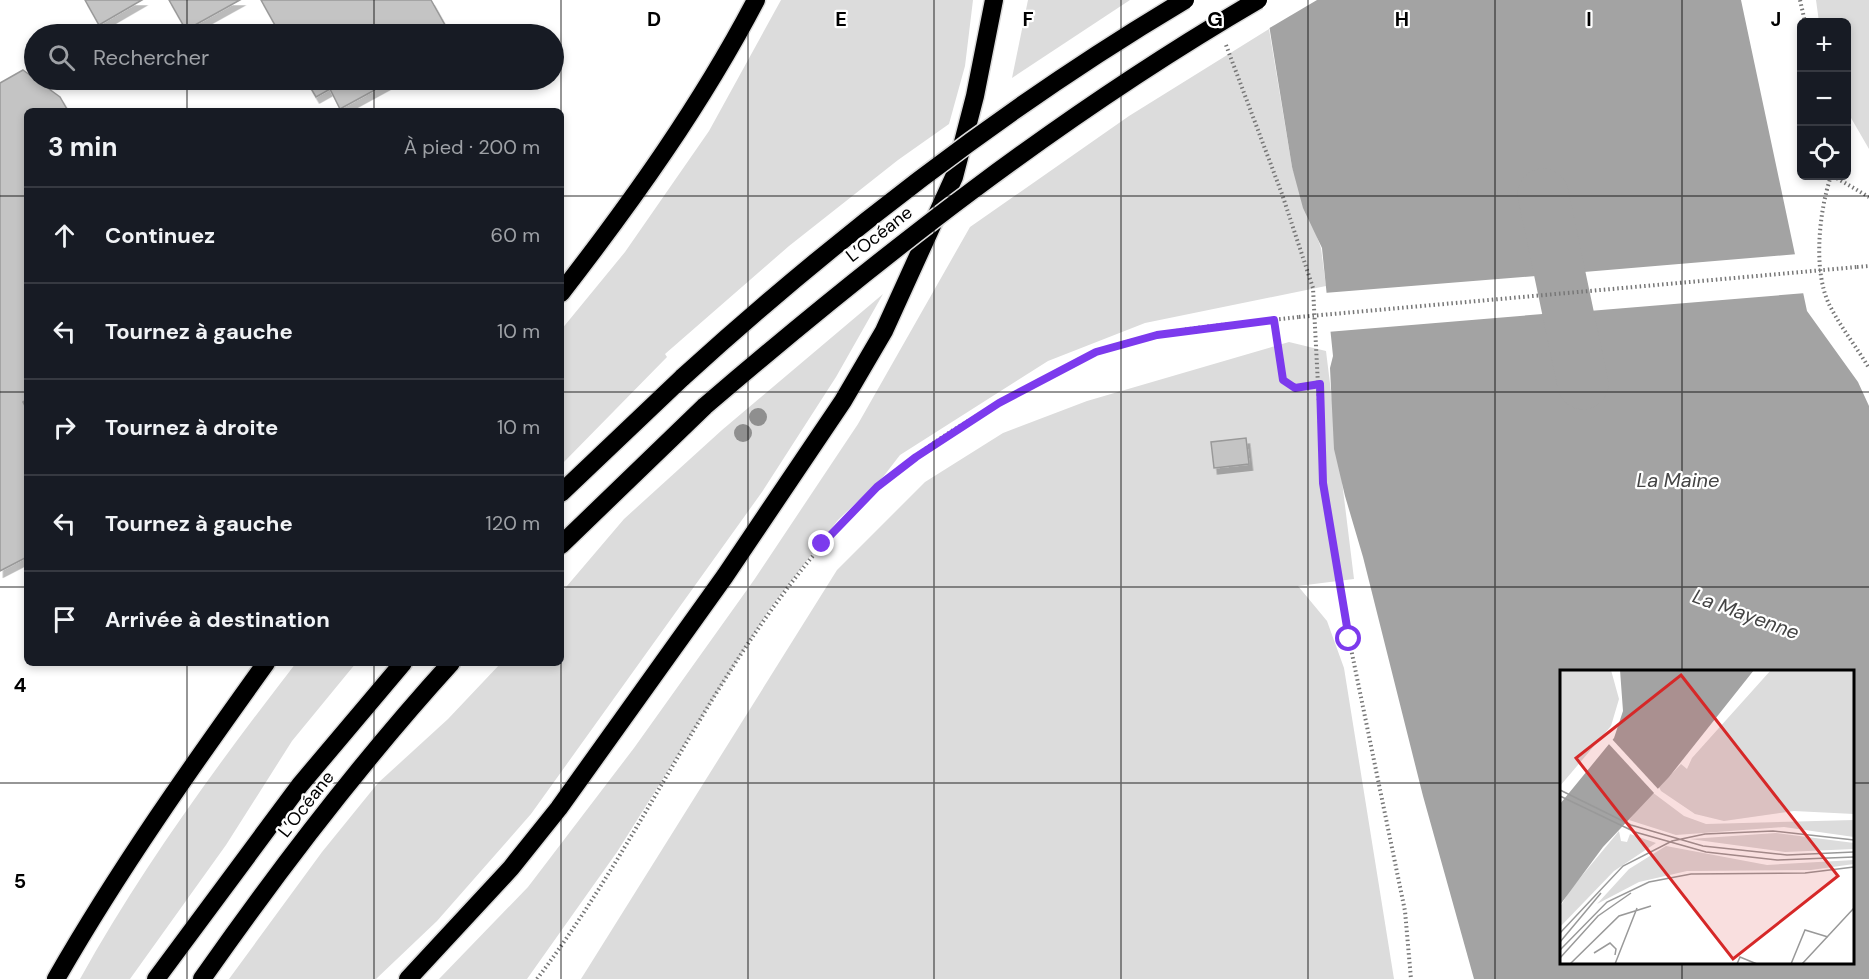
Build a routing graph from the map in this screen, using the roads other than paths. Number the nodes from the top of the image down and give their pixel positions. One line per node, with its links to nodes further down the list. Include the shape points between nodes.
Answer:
1 (756, 0): 5 (highway, via 675,139)
2 (994, 0): 14 (highway, via 954,177 884,331 843,401 725,576 559,808 496,885)
3 (1185, 0): 6 (highway, L’Océane, bridge, via 1006,118 810,266 683,377)
4 (1258, 0): 7 (highway, L’Océane, bridge, via 1137,74 949,206 828,301 705,406)
5 (564, 289)
6 (564, 490)
7 (564, 542)
8 (264, 666): 11 (highway, via 163,807 102,899)
9 (400, 666): 12 (highway, L’Océane, via 300,785)
10 (448, 666): 13 (highway, L’Océane, via 261,894)
11 (56, 979)
12 (156, 979)
13 (202, 979)
14 (408, 979)

